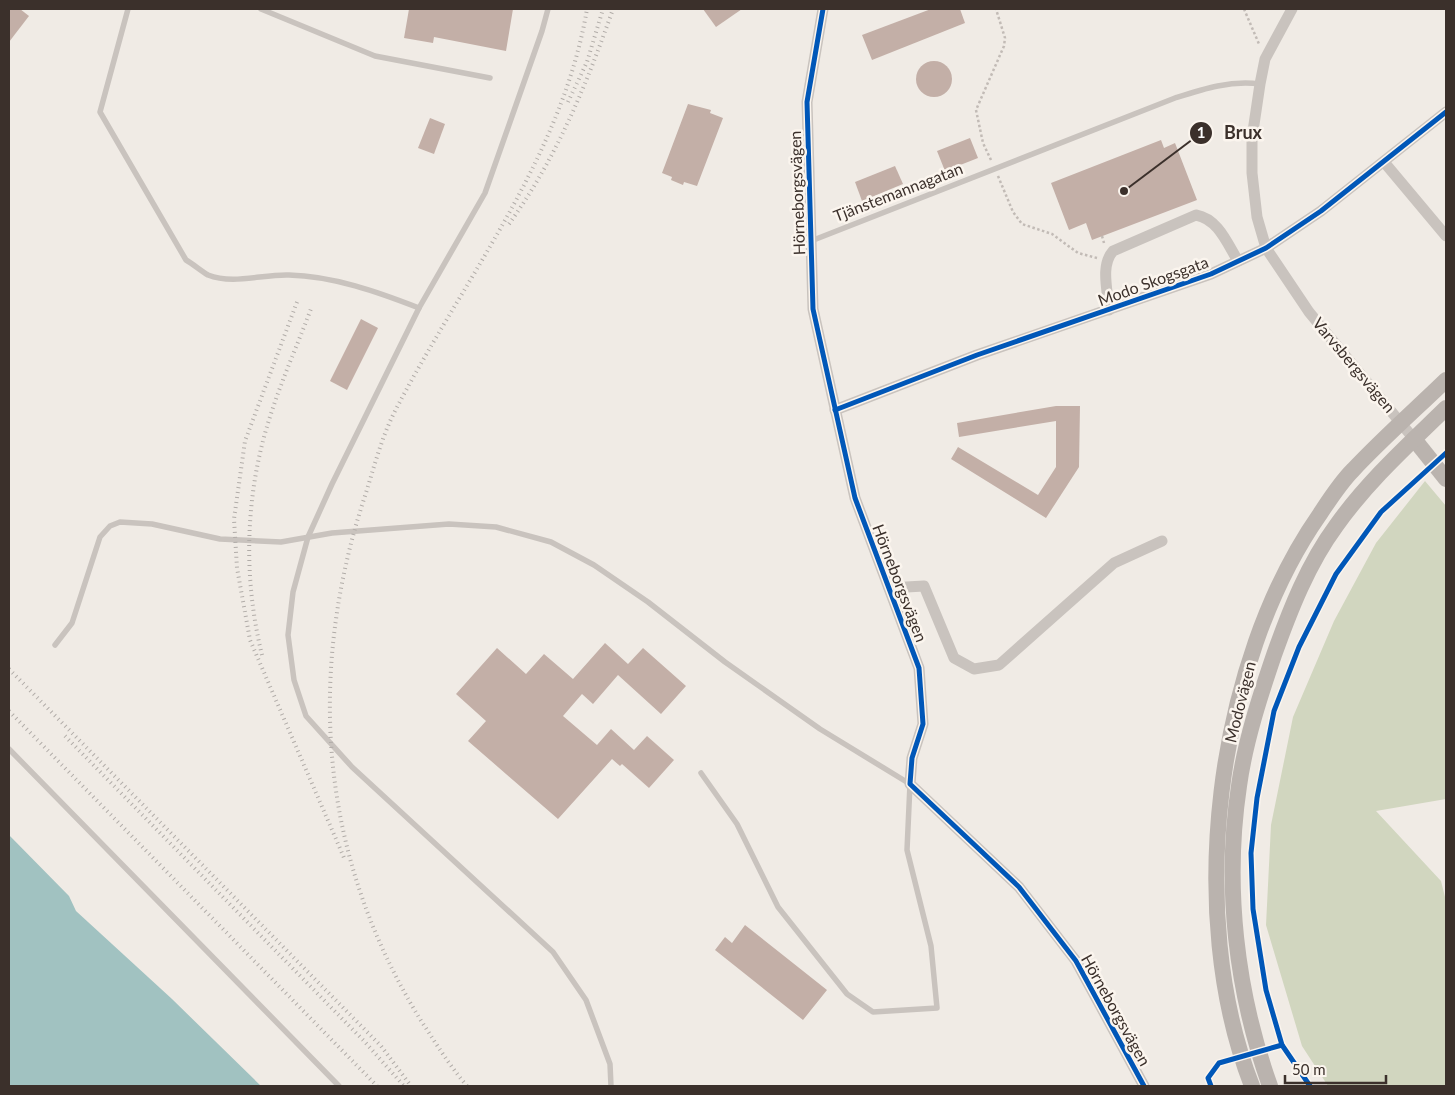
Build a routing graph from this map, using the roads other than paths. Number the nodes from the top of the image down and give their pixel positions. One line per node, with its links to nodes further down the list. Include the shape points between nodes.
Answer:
1 (128, 9): 14 (lane, via 100,112 186,260 209,275 244,280 289,275 337,282 380,293)
2 (261, 9): 6 (lane, via 375,56)
3 (548, 9): 14 (lane, via 485,193)
4 (823, 9): 11 (street, Hörneborgsvägen, via 807,102)
5 (1292, 9): 7 (street, Varvsbergsvägen, via 1265,59)
6 (490, 78)
7 (1260, 84): 11 (lane, Tjänstemannagatan, via 1245,82 1206,88); 12 (street, Varvsbergsvägen, via 1252,138 1252,173 1257,217)
8 (1446, 112): 9 (street, Modo Skogsgata)
9 (1384, 162): 10 (street); 12 (street, Modo Skogsgata)
10 (1446, 236)
11 (811, 241): 18 (street, Hörneborgsvägen, via 814,309)
12 (1266, 248): 13 (street, Modo Skogsgata); 19 (street, Varvsbergsvägen, via 1309,312)
13 (1238, 261): 15 (street, Modo Skogsgata, via 1211,274); 15 (street, via 1214,223 1205,216 1196,215 1113,251 1105,267)
14 (419, 308): 22 (lane)
15 (1109, 310): 18 (street, Modo Skogsgata, via 977,355)
16 (1446, 380): 19 (main road, Modovägen)
17 (1446, 408): 20 (main road, Modovägen)
18 (835, 410): 24 (street, Hörneborgsvägen, via 855,498)
19 (1402, 423): 20 (street, Varvsbergsvägen); 32 (main road, Modovägen, via 1351,471 1314,523 1290,563 1261,626 1242,687 1222,778 1216,882 1225,983)
20 (1414, 439): 21 (main road, Varvsbergsvägen); 33 (main road, Modovägen, via 1357,498 1335,526 1308,573 1267,676 1239,784 1234,835 1235,932 1241,978)
21 (1446, 479)
22 (308, 537): 25 (lane, via 273,542 220,538 152,524 120,522 110,526 100,537 72,623); 28 (lane, via 449,524 496,527 551,542 594,564 725,662 820,728); 30 (lane, via 293,592 288,635 294,680 306,716 352,767 553,952 586,1000 610,1064)
23 (1162, 541): 24 (street, via 1114,563 999,665 974,669 954,658 924,586)
24 (889, 588): 28 (street, Hörneborgsvägen, via 919,668 923,724 912,758)
25 (55, 645)
26 (9, 749): 29 (lane)
27 (701, 773): 28 (lane, via 738,824 778,908 847,994 873,1012 937,1008 931,946 907,850)
28 (910, 784): 31 (street, Hörneborgsvägen, via 1019,887 1059,938 1076,961)
29 (339, 1086)
30 (611, 1086)
31 (1144, 1086)
32 (1252, 1086)
33 (1270, 1086)

